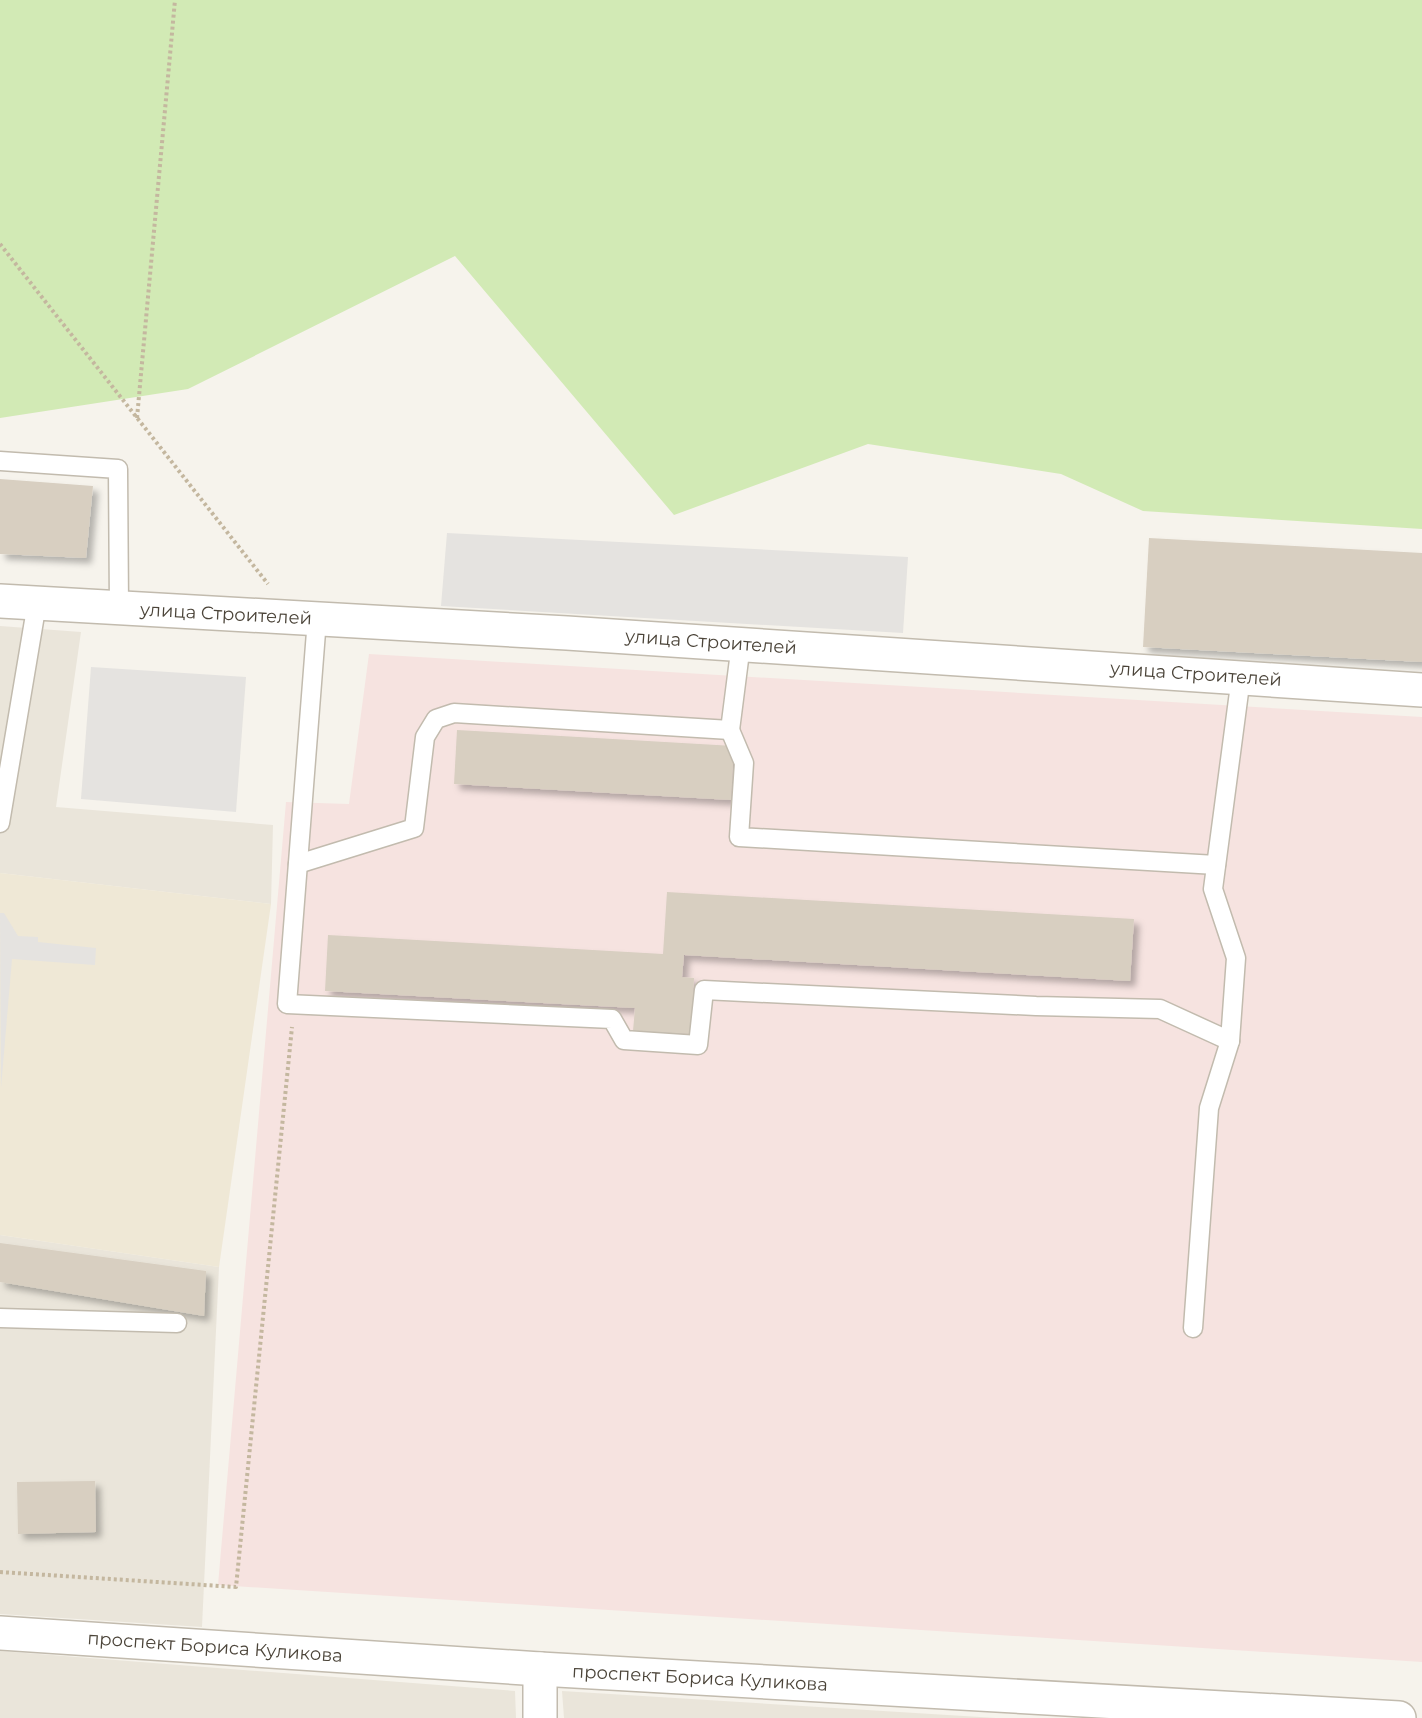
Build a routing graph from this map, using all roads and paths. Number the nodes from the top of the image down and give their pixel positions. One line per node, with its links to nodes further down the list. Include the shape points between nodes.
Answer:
1 (175, 0): 3 (path)
2 (0, 244): 3 (path)
3 (137, 418): 8 (path)
4 (0, 461): 7 (lane, via 118,469)
5 (0, 601): 6 (street, улица Строителей)
6 (37, 603): 7 (street, улица Строителей); 13 (lane)
7 (119, 608): 8 (street, улица Строителей)
8 (305, 618): 9 (street, улица Строителей); 14 (lane)
9 (741, 644): 10 (street, улица Строителей); 12 (lane)
10 (1241, 677): 11 (street, улица Строителей); 15 (lane)
11 (1422, 690)
12 (730, 730): 14 (lane, via 454,712 436,718 425,737 414,828); 15 (lane, via 744,763 739,837)
13 (0, 823)
14 (298, 864): 16 (lane, via 287,1004)
15 (1216, 865): 17 (lane, via 1213,889 1236,958)
16 (294, 1004): 17 (lane, via 612,1019 624,1040 698,1046 704,990 1160,1009); 21 (path, via 236,1587)
17 (1230, 1041): 20 (lane, via 1209,1108)
18 (0, 1318): 19 (lane)
19 (177, 1323)
20 (1193, 1328)
21 (0, 1572)
22 (0, 1632): 23 (street, проспект Бориса Куликова)
23 (540, 1669): 24 (street); 25 (street, проспект Бориса Куликова)
24 (540, 1718)
25 (1399, 1718)

